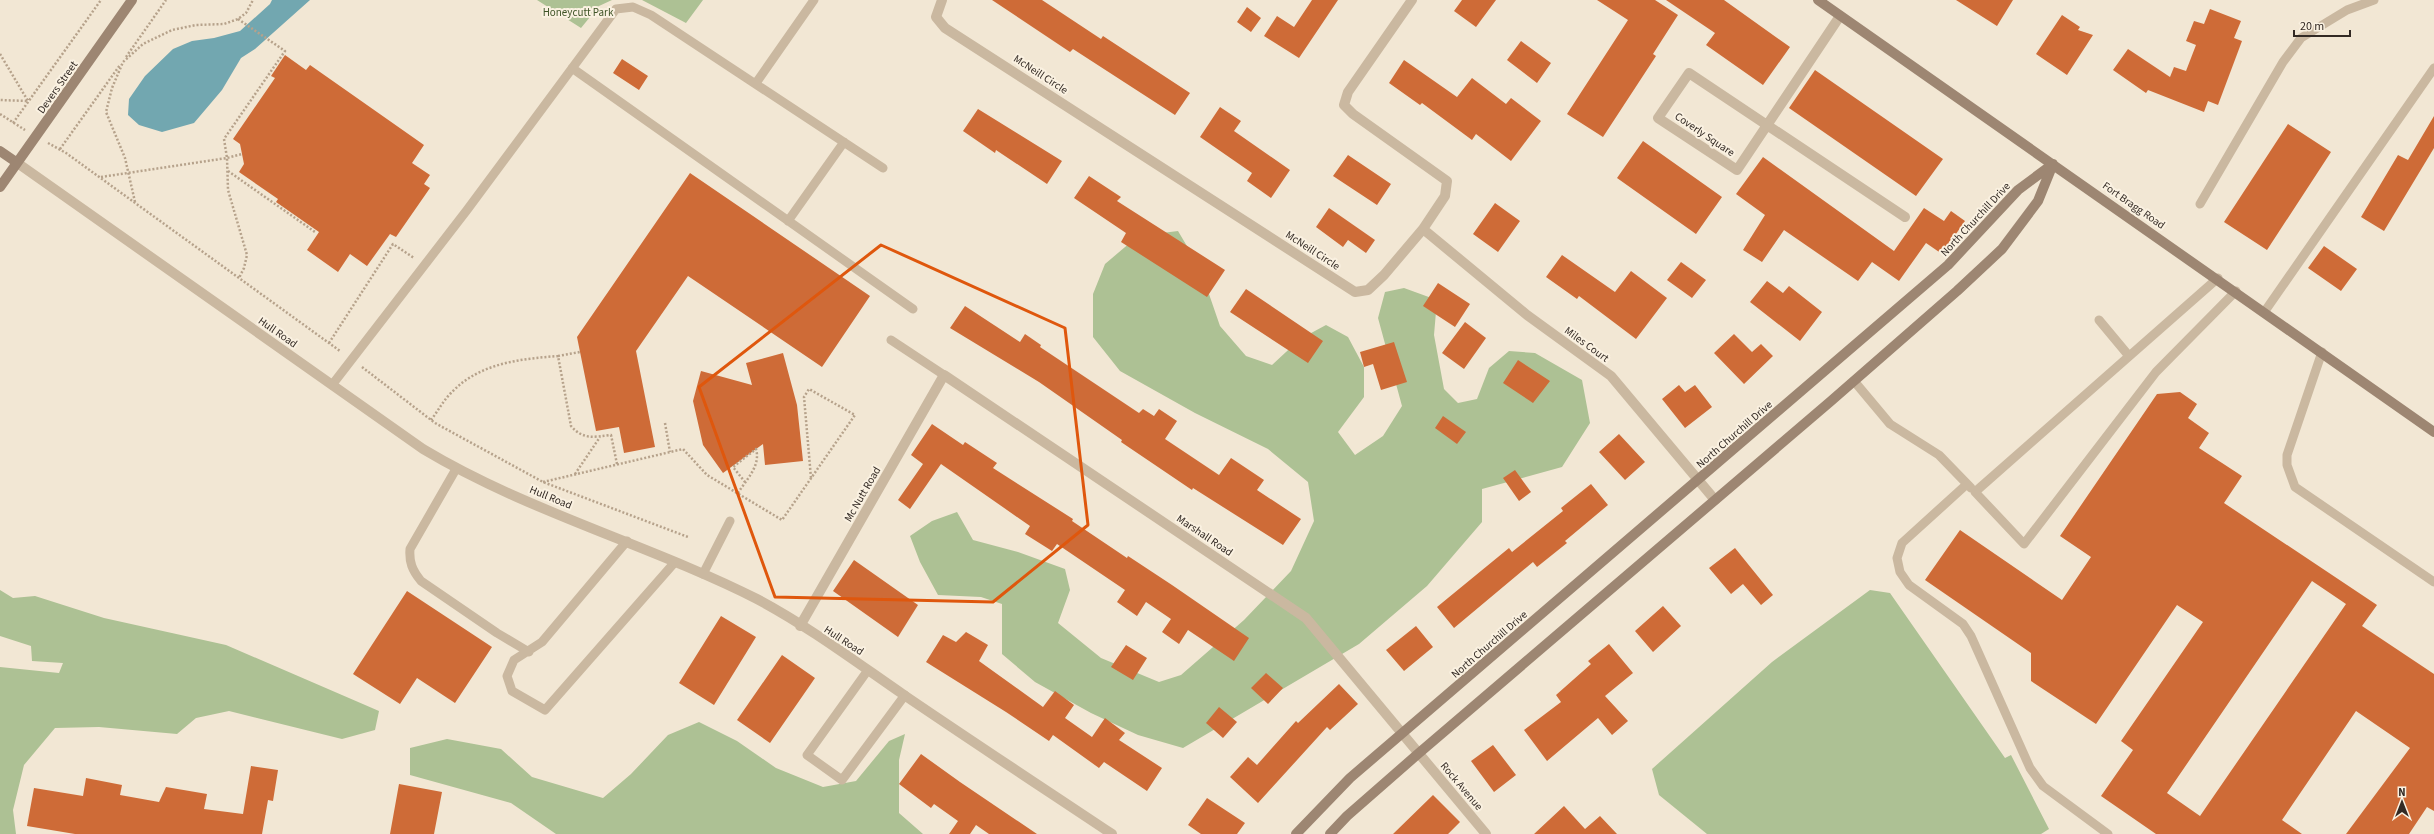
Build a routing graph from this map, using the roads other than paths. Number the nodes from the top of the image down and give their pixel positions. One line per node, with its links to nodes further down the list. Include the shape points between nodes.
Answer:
1 (132, 0): 14 (street, Devers Street, via 37,137)
2 (814, 0): 10 (lane)
3 (942, 0): 21 (street, McNeill Circle, via 936,17 945,28 1356,292 1368,290 1384,275)
4 (1412, 0): 21 (street, McNeill Circle, via 1348,92 1344,105 1447,181 1445,196)
5 (1818, 0): 7 (street, Fort Bragg Road)
6 (2374, 0): 18 (lane, via 2347,10 2301,38 2283,62)
7 (1840, 16): 11 (street, Coverly Square); 15 (street, Fort Bragg Road)
8 (572, 68): 10 (lane, via 616,9 633,7 651,15); 20 (lane); 32 (lane)
9 (2434, 68): 25 (lane)
10 (756, 83): 12 (lane)
11 (1767, 125): 11 (street, Coverly Square, via 1737,170 1658,118 1689,73); 19 (street, Coverly Square)
12 (844, 142): 16 (lane); 20 (lane)
13 (0, 151): 14 (street, Hull Road)
14 (16, 162): 17 (street, Devers Street); 32 (street, Hull Road)
15 (2053, 164): 22 (street, Fort Bragg Road); 31 (street, via 2038,201 2002,249); 35 (street, North Churchill Drive, via 2018,190 1948,265)
16 (883, 168)
17 (0, 187)
18 (2200, 204)
19 (1905, 217)
20 (788, 222): 24 (lane)
21 (1423, 229): 35 (street, Miles Court, via 1527,315 1610,376)
22 (2218, 278): 23 (street, Fort Bragg Road); 29 (lane)
23 (2236, 291): 25 (street, Fort Bragg Road); 37 (lane, via 2156,372 2024,544)
24 (913, 309)
25 (2264, 312): 28 (street, Fort Bragg Road)
26 (2099, 320): 29 (lane)
27 (891, 340): 30 (lane)
28 (2322, 352): 33 (street, Fort Bragg Road); 43 (lane, via 2287,455 2287,465 2295,487)
29 (2129, 356): 37 (lane)
30 (944, 375): 44 (street, Mc Nutt Road); 48 (street, Marshall Road, via 1306,618)
31 (1854, 381): 36 (lane, via 1890,424 1939,455); 38 (street)
32 (332, 385): 34 (street, Hull Road)
33 (2434, 432)
34 (456, 469): 40 (street, Hull Road); 45 (lane, via 414,540 410,549 411,566 421,580)
35 (1698, 480): 38 (street, Miles Court); 48 (street, North Churchill Drive)
36 (1966, 484): 37 (lane); 54 (lane, via 1902,543 1897,558 1900,572 1909,586 1963,624 1971,636 2030,768 2042,786)
37 (1975, 492)
38 (1715, 500): 49 (street)
39 (730, 520): 42 (lane)
40 (627, 541): 41 (street, Hull Road); 45 (lane, via 542,642)
41 (674, 562): 42 (street, Hull Road); 45 (lane, via 545,710 512,691 507,676 514,660)
42 (703, 574): 44 (street, Hull Road, via 758,600)
43 (2434, 582)
44 (800, 626): 46 (street, Hull Road)
45 (529, 652)
46 (868, 670): 47 (street, Hull Road); 47 (lane, via 807,755 842,780)
47 (905, 695): 50 (street, Hull Road)
48 (1403, 734): 49 (street, Marshall Road); 51 (street, North Churchill Drive, via 1350,778)
49 (1418, 753): 52 (street); 53 (street, Rock Avenue)
50 (1112, 834)
51 (1296, 834)
52 (1330, 834)
53 (1486, 834)
54 (2108, 834)

